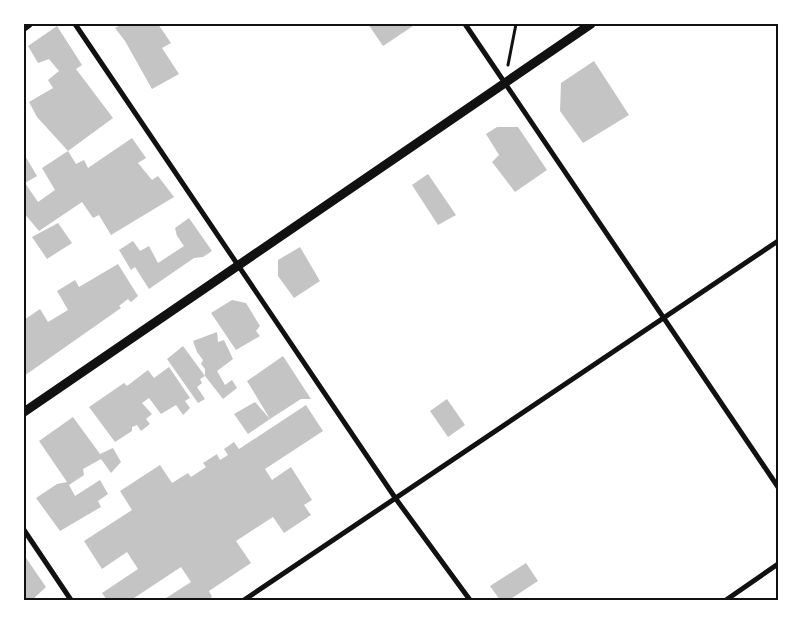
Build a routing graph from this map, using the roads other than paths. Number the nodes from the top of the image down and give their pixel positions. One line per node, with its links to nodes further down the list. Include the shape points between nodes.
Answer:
1 (28, 24): 5 (street)
2 (75, 24): 8 (street)
3 (465, 24): 6 (street)
4 (591, 24): 6 (street)
5 (24, 27)
6 (505, 83): 8 (street); 9 (street)
7 (778, 241): 9 (street)
8 (238, 265): 10 (street); 12 (street)
9 (664, 318): 11 (street); 12 (street)
10 (24, 412)
11 (778, 486)
12 (396, 499): 16 (street); 17 (street)
13 (24, 530): 15 (street)
14 (778, 564): 18 (street)
15 (71, 600)
16 (244, 600)
17 (470, 600)
18 (726, 600)

